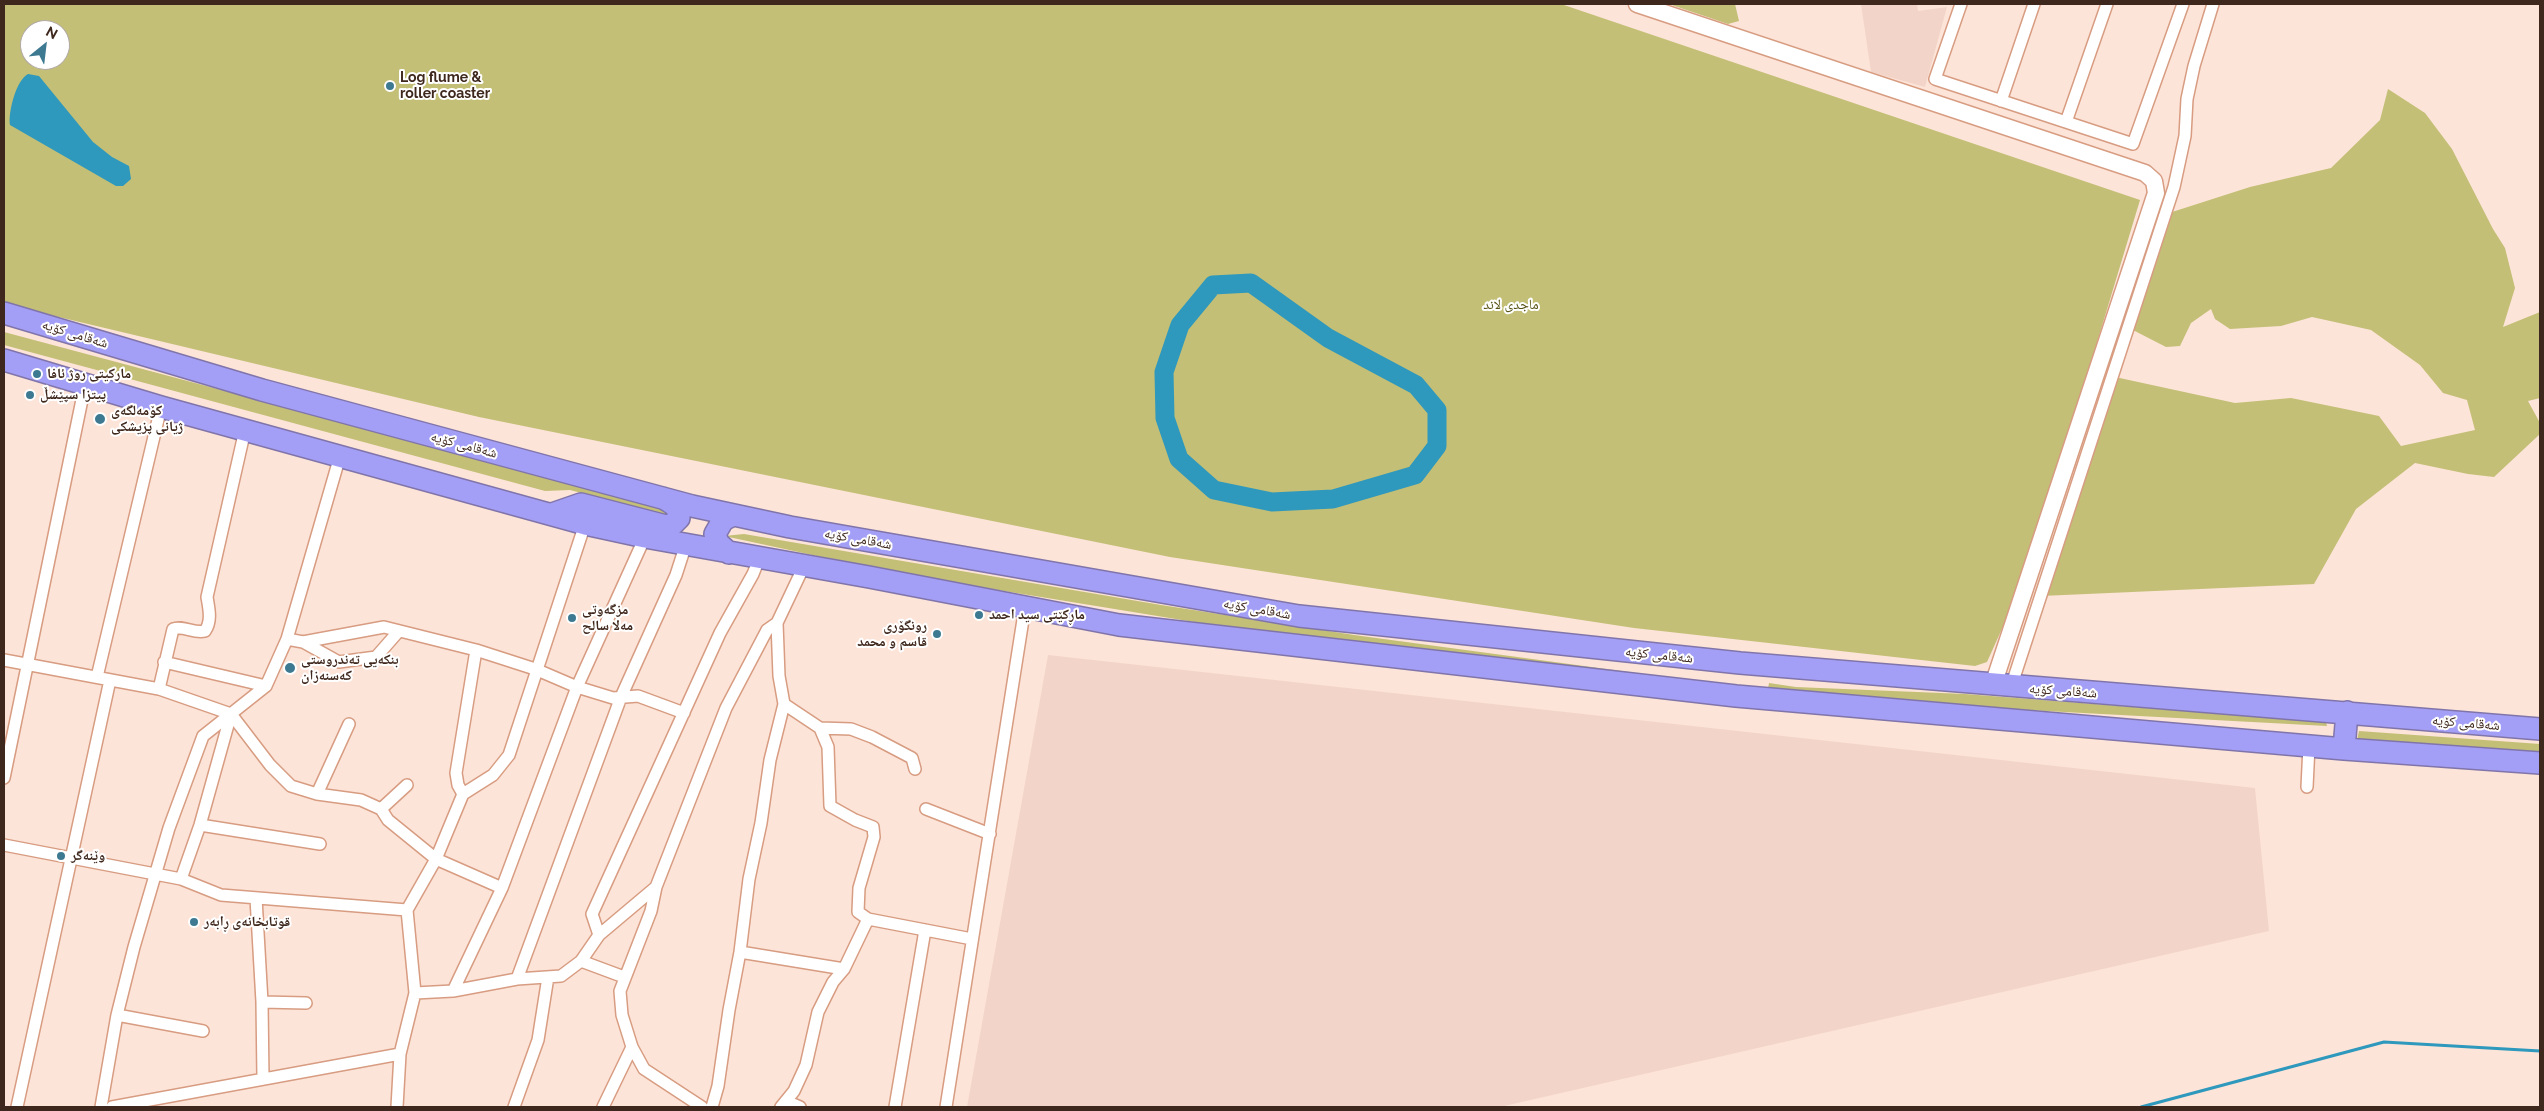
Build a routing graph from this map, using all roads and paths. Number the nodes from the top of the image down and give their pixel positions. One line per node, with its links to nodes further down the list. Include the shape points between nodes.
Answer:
1 (1637, 4): 38 (street, via 2145,173 2154,181 2156,193)
2 (1961, 4): 7 (street, via 1935,79)
3 (2034, 4): 7 (street)
4 (2107, 4): 8 (street)
5 (2183, 4): 8 (street, via 2133,144)
6 (2214, 4): 38 (street, via 2194,66 2187,99 2185,136 2174,187)
7 (2001, 101): 8 (street)
8 (2066, 122)
9 (4, 313): 15 (highway, شەقامی کۆیە, via 262,390)
10 (4, 363): 11 (highway)
11 (86, 385): 12 (highway); 33 (street)
12 (161, 407): 13 (highway); 35 (street)
13 (245, 430): 14 (highway); 31 (street, via 207,597 208,626 199,632 175,628)
14 (340, 456): 16 (highway); 27 (street)
15 (661, 497): 16 (highway, via 679,511 679,518 673,524 666,526 581,504); 17 (highway, شەقامی کۆیە)
16 (552, 514): 18 (highway)
17 (733, 515): 21 (highway, via 723,520 715,534 718,543); 32 (highway, شەقامی کۆیە, via 1299,616)
18 (585, 524): 19 (highway); 34 (street)
19 (645, 537): 20 (highway); 39 (street)
20 (686, 544): 21 (highway); 42 (street, via 676,575)
21 (729, 553): 22 (highway)
22 (759, 559): 23 (highway); 45 (street, via 720,633)
23 (804, 566): 24 (highway); 25 (street)
24 (1025, 607): 41 (highway, via 1119,625); 62 (street)
25 (777, 623): 43 (street, via 779,676); 69 (street, via 767,630 726,708)
26 (398, 632): 28 (street, via 384,628); 28 (street, via 376,657 339,662); 29 (street)
27 (287, 639): 28 (street); 37 (street)
28 (303, 642)
29 (476, 650): 34 (street); 58 (street, via 456,773)
30 (4, 660): 33 (street)
31 (164, 662): 37 (street); 40 (street)
32 (1740, 663): 38 (highway, شەقامی کۆیە); 41 (highway)
33 (27, 666): 35 (street); 54 (street)
34 (535, 669): 39 (street); 58 (street, via 509,755 493,775)
35 (97, 677): 36 (street)
36 (110, 680): 40 (street); 66 (street)
37 (266, 686): 46 (street)
38 (2002, 686): 44 (highway, شەقامی کۆیە)
39 (576, 687): 42 (street, via 613,698); 70 (street)
40 (159, 689): 46 (street)
41 (1736, 696): 50 (highway)
42 (622, 697): 45 (street, via 638,696); 82 (street)
43 (784, 704): 48 (street); 77 (street, via 770,760)
44 (2348, 712): 49 (highway, شەقامی کۆیە); 51 (highway)
45 (684, 713): 75 (street, via 592,914)
46 (231, 714): 57 (street, via 282,778 298,789); 61 (street); 67 (street, via 203,736 169,828)
47 (349, 724): 57 (street)
48 (820, 728): 53 (street, via 851,729 872,736 912,758); 73 (street, via 828,747 830,806 873,827 874,837 859,888 858,912)
49 (2540, 729)
50 (2309, 746): 51 (highway); 56 (street)
51 (2344, 750): 52 (highway)
52 (2540, 763)
53 (915, 769)
54 (4, 778)
55 (407, 785): 59 (street)
56 (2307, 787)
57 (318, 794): 59 (street, via 361,800)
58 (463, 794): 65 (street)
59 (380, 809): 65 (street, via 388,820)
60 (926, 810): 62 (street)
61 (200, 825): 63 (street); 68 (street)
62 (990, 834): 76 (street)
63 (320, 844)
64 (4, 845): 66 (street)
65 (436, 859): 70 (street); 72 (street)
66 (70, 860): 67 (street); 93 (street)
67 (156, 875): 68 (street); 87 (street)
68 (181, 879): 71 (street, via 221,895)
69 (656, 887): 75 (street); 81 (street, via 651,911)
70 (502, 888): 83 (street)
71 (256, 898): 72 (street); 85 (street)
72 (407, 910): 84 (street)
73 (868, 919): 74 (street); 79 (street)
74 (925, 930): 76 (street); 102 (street)
75 (599, 935): 78 (street)
76 (972, 939): 103 (street)
77 (740, 952): 79 (street); 100 (street)
78 (581, 961): 80 (street, via 561,976); 81 (street)
79 (844, 969): 92 (street, via 833,982 818,1012 806,1065)
80 (548, 977): 82 (street); 97 (street, via 538,1040)
81 (624, 977): 89 (street, via 620,991 622,1016)
82 (516, 979): 83 (street)
83 (453, 991): 84 (street)
84 (415, 993): 90 (street)
85 (262, 1002): 86 (street); 91 (street)
86 (306, 1003)
87 (117, 1015): 88 (street); 94 (street)
88 (203, 1031)
89 (632, 1047): 98 (street); 99 (street, via 644,1069)
90 (400, 1054): 91 (street); 96 (street)
91 (263, 1079): 95 (street)
92 (783, 1104): 101 (street)
93 (18, 1107)
94 (101, 1107)
95 (112, 1107)
96 (397, 1107)
97 (514, 1107)
98 (603, 1107)
99 (702, 1107)
100 (712, 1107)
101 (800, 1107)
102 (895, 1107)
103 (946, 1107)

